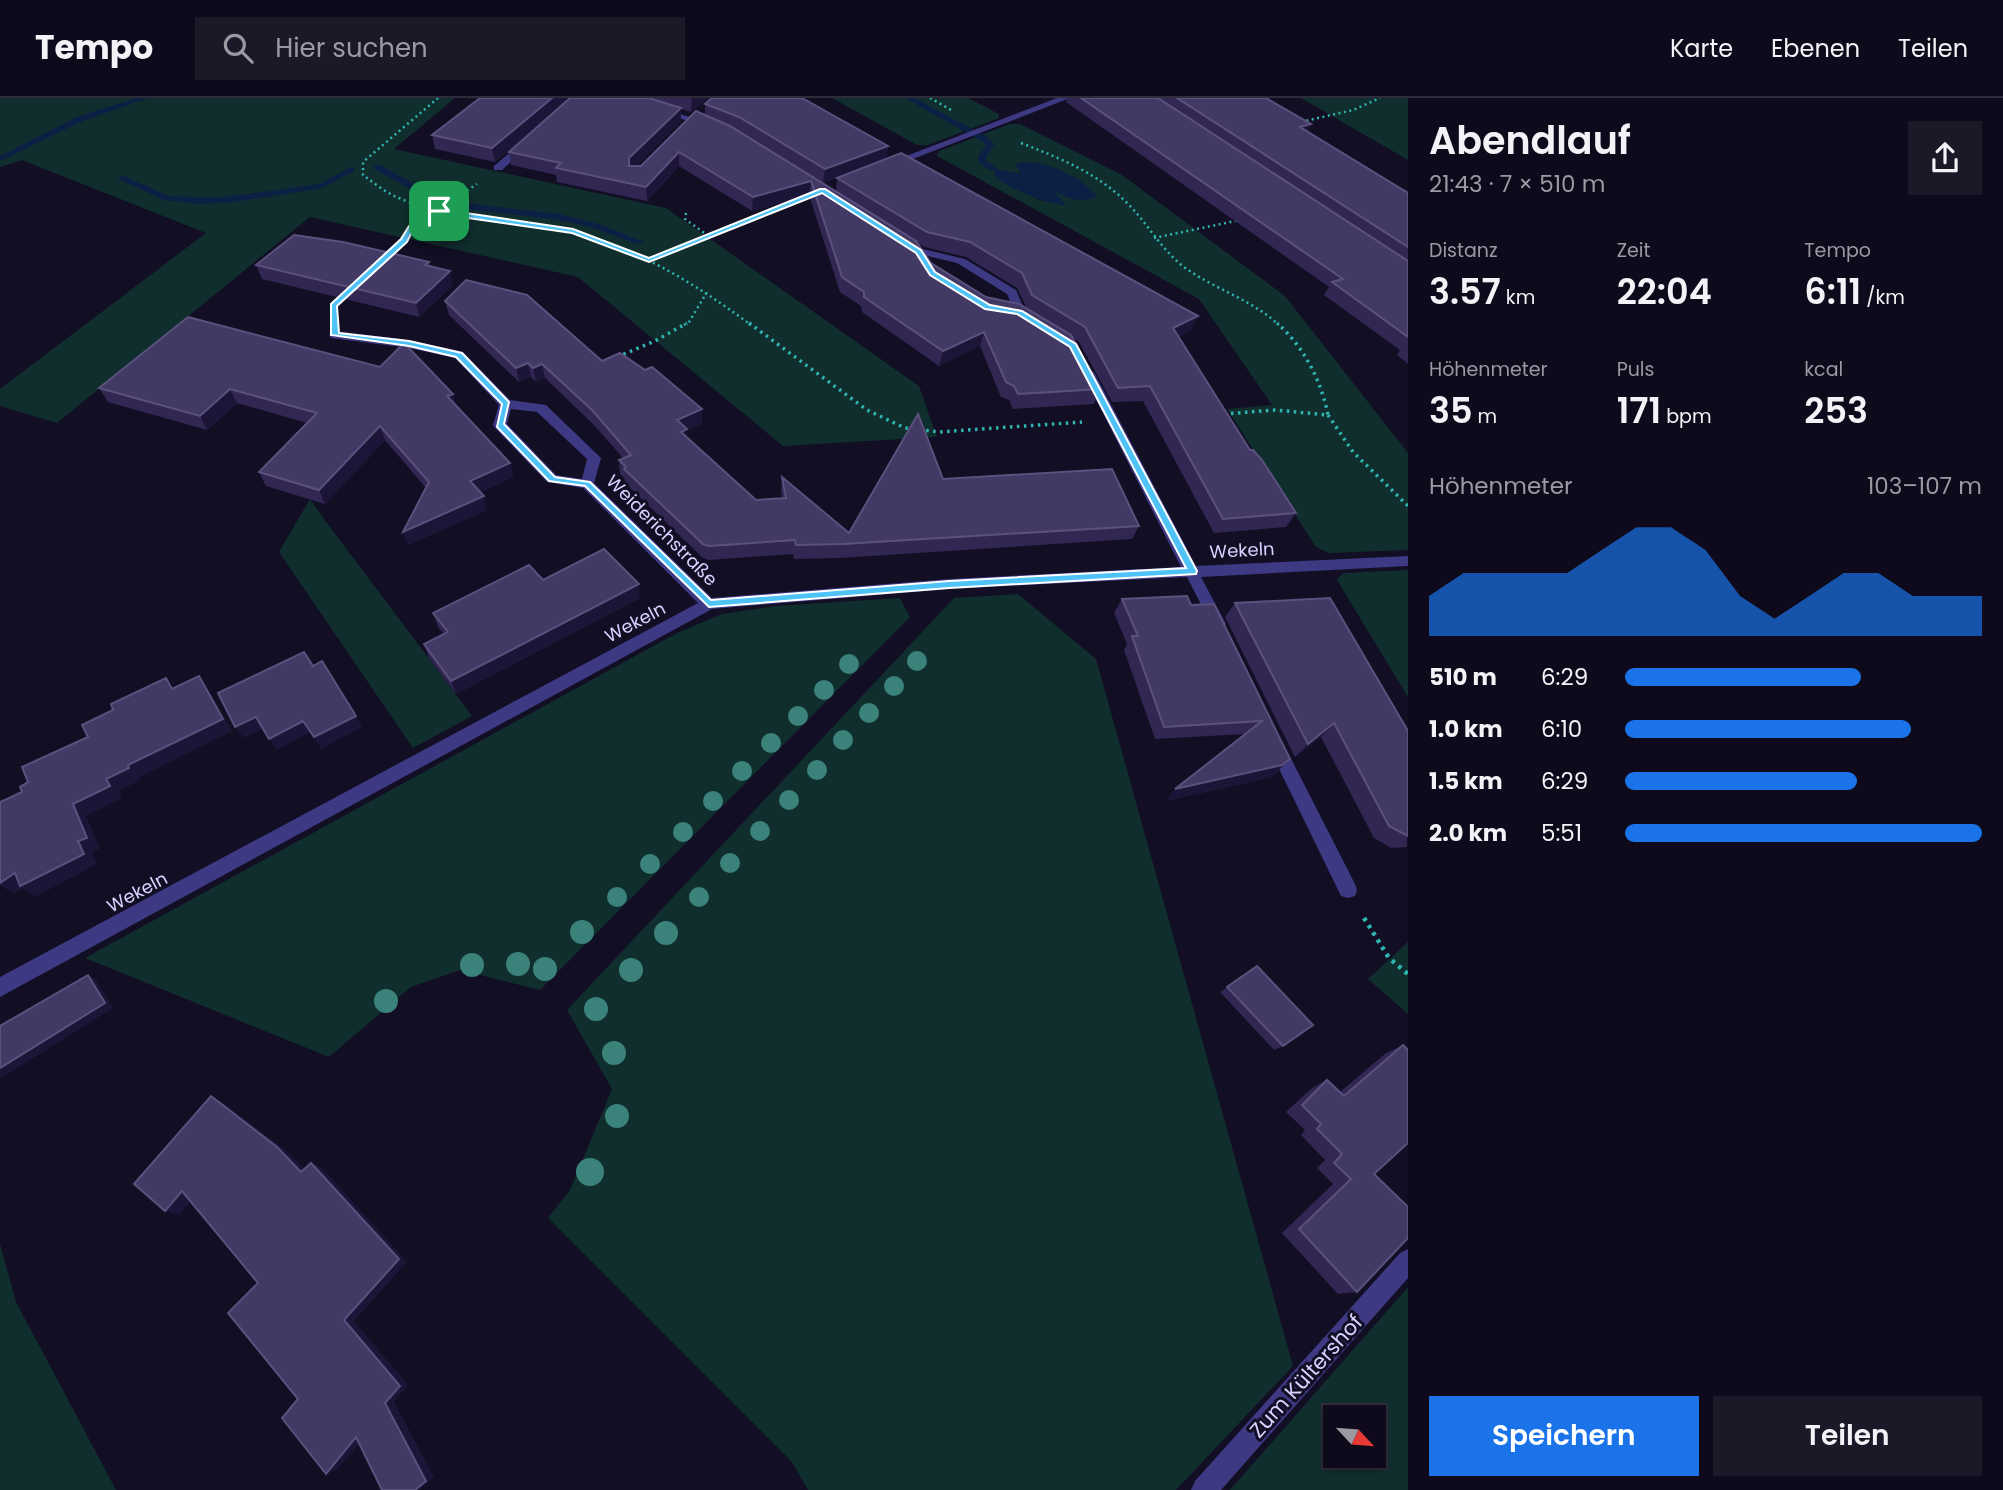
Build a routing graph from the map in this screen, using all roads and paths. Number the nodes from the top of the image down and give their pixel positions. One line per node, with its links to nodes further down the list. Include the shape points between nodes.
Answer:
1 (438, 98): 13 (path, via 363,162 363,175 398,198)
2 (620, 98): 6 (street)
3 (1065, 98): 9 (street)
4 (1381, 98): 5 (path)
5 (1291, 125)
6 (723, 130)
7 (538, 133): 10 (street)
8 (1019, 142): 17 (path, via 1065,159 1097,178 1132,208)
9 (883, 167)
10 (498, 168)
11 (822, 190): 16 (path)
12 (458, 198): 13 (path)
13 (439, 211): 20 (path, via 411,227 408,236); 21 (path, via 573,232)
14 (686, 213): 16 (path, via 685,219)
15 (1242, 220): 17 (path)
16 (707, 236): 21 (path)
17 (1154, 237): 31 (path, via 1186,268 1258,307 1281,325 1317,376)
18 (897, 238): 19 (street)
19 (919, 251): 22 (street); 25 (street, via 961,261 981,273 1012,292 1014,312)
20 (384, 259)
21 (649, 260): 24 (path)
22 (926, 262)
23 (354, 287): 26 (path, via 333,306)
24 (706, 292): 27 (path, via 688,322); 32 (path, via 867,410 905,428 939,432)
25 (1042, 326)
26 (335, 335): 29 (street, via 459,355)
27 (605, 362)
28 (1085, 366): 32 (street)
29 (506, 404): 33 (street, Weiderichstraße, via 500,425 552,479); 33 (street, Weiderichstraße, via 541,408 594,458)
30 (1223, 414): 31 (path, via 1275,410)
31 (1328, 415): 34 (path, via 1353,451)
32 (1113, 421): 36 (street)
33 (587, 484): 37 (street, Weiderichstraße)
34 (1408, 506)
35 (1408, 561): 36 (street, Wekeln)
36 (1192, 571): 37 (street, Wekeln, via 949,584); 38 (street)
37 (709, 604): 42 (street, Wekeln)
38 (1228, 645)
39 (1269, 731): 40 (street)
40 (1348, 890): 41 (path, via 1389,958)
41 (1408, 974)
42 (0, 987)
43 (1408, 1261): 44 (street, Zum Kültershof)
44 (1203, 1490)

